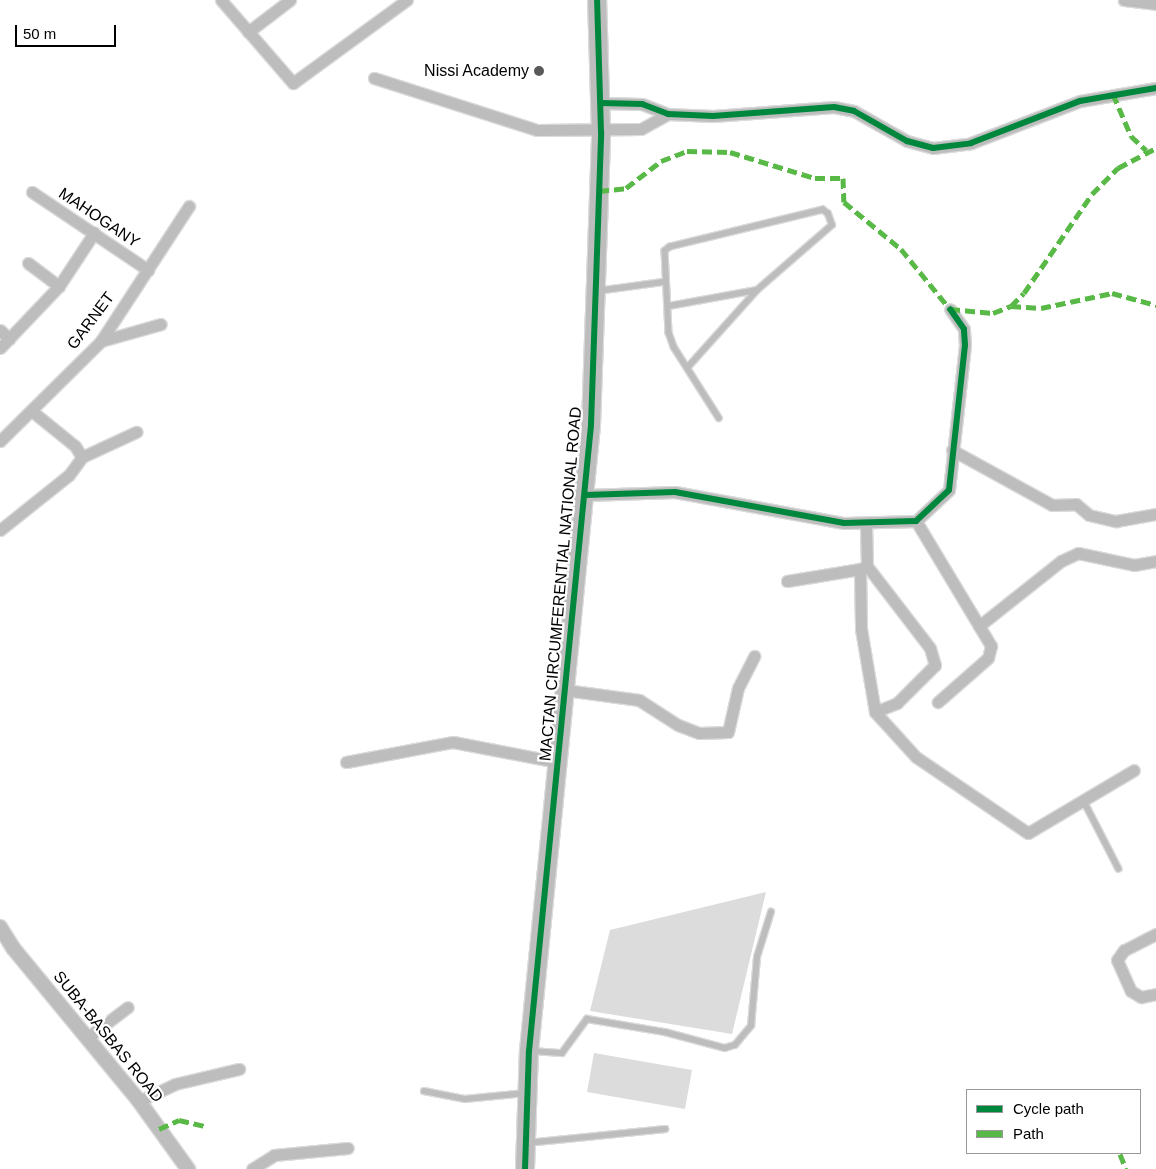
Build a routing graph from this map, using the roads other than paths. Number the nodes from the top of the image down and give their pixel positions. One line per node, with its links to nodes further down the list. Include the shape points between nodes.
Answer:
1 (221, 0): 7 (street)
2 (290, 0): 7 (street)
3 (407, 0): 7 (street, via 293,83)
4 (597, 0): 10 (main road, MACTAN CIRCUMFERENTIAL NATIONAL ROAD)
5 (1124, 0): 6 (street)
6 (1156, 4)
7 (248, 32)
8 (374, 78): 12 (street, via 537,130)
9 (1156, 88): 11 (street, via 1080,101 971,143 933,148 907,141 854,112 834,107 730,115)
10 (601, 103): 11 (street, via 642,104); 12 (main road, MACTAN CIRCUMFERENTIAL NATIONAL ROAD)
11 (668, 114): 12 (street, via 641,129)
12 (601, 132): 21 (main road, MACTAN CIRCUMFERENTIAL NATIONAL ROAD)
13 (32, 192): 15 (street, MAHOGANY)
14 (189, 206): 17 (street, GARNET)
15 (94, 233): 17 (street, MAHOGANY); 19 (street)
16 (28, 264): 19 (street)
17 (148, 270): 27 (street, GARNET)
18 (664, 282): 20 (lane, via 665,251 670,246 823,210 828,214 832,225); 21 (lane); 22 (lane)
19 (59, 286): 26 (street)
20 (757, 290): 22 (lane); 29 (lane)
21 (596, 292): 36 (main road, MACTAN CIRCUMFERENTIAL NATIONAL ROAD)
22 (669, 306): 29 (lane, via 669,333)
23 (950, 309): 34 (street, via 964,329 965,345)
24 (161, 324): 27 (street)
25 (0, 330): 26 (street)
26 (9, 339): 28 (street)
27 (101, 341): 30 (street, GARNET)
28 (0, 348)
29 (688, 367): 31 (lane)
30 (33, 412): 33 (street, GARNET); 35 (street, via 75,446)
31 (720, 418)
32 (136, 432): 35 (street)
33 (0, 441)
34 (952, 450): 37 (street, via 1052,505 1076,504 1089,514 1116,521); 38 (street, via 949,490)
35 (82, 457): 40 (street, via 69,475)
36 (586, 495): 39 (street, via 675,492); 46 (main road, MACTAN CIRCUMFERENTIAL NATIONAL ROAD)
37 (1156, 514)
38 (916, 521): 39 (street); 44 (street)
39 (866, 525): 42 (street)
40 (0, 530)
41 (1156, 560): 44 (street, via 1134,565 1078,554 1061,561)
42 (863, 568): 43 (street); 48 (street, via 861,629); 48 (street, via 930,648 935,665 897,703)
43 (788, 582)
44 (979, 626): 47 (street, via 991,646 988,658)
45 (754, 656): 46 (street, via 738,688 728,732 699,733 678,725 639,700)
46 (565, 690): 50 (main road, MACTAN CIRCUMFERENTIAL NATIONAL ROAD)
47 (938, 702)
48 (875, 712): 52 (street, via 916,757 1028,833)
49 (346, 762): 50 (street, via 452,742)
50 (558, 762): 60 (main road, MACTAN CIRCUMFERENTIAL NATIONAL ROAD)
51 (1134, 770): 52 (street)
52 (1084, 801): 53 (lane)
53 (1120, 869)
54 (771, 912): 60 (lane, via 757,957 751,1026 735,1046 725,1048 589,1019 562,1053)
55 (0, 927): 59 (street, SUBA-BASBAS ROAD, via 13,948)
56 (1156, 934): 57 (street, via 1120,954 1118,966 1131,991 1141,997)
57 (1156, 994)
58 (128, 1008): 59 (street)
59 (88, 1038): 64 (street, SUBA-BASBAS ROAD)
60 (529, 1051): 63 (main road, MACTAN CIRCUMFERENTIAL NATIONAL ROAD)
61 (239, 1069): 64 (street, via 175,1084)
62 (424, 1091): 63 (lane, via 465,1099)
63 (530, 1093): 66 (main road, MACTAN CIRCUMFERENTIAL NATIONAL ROAD)
64 (139, 1101): 68 (street, SUBA-BASBAS ROAD)
65 (665, 1129): 66 (lane)
66 (525, 1143): 70 (main road, MACTAN CIRCUMFERENTIAL NATIONAL ROAD)
67 (348, 1148): 69 (street, via 274,1154)
68 (188, 1169)
69 (252, 1169)
70 (525, 1169)

